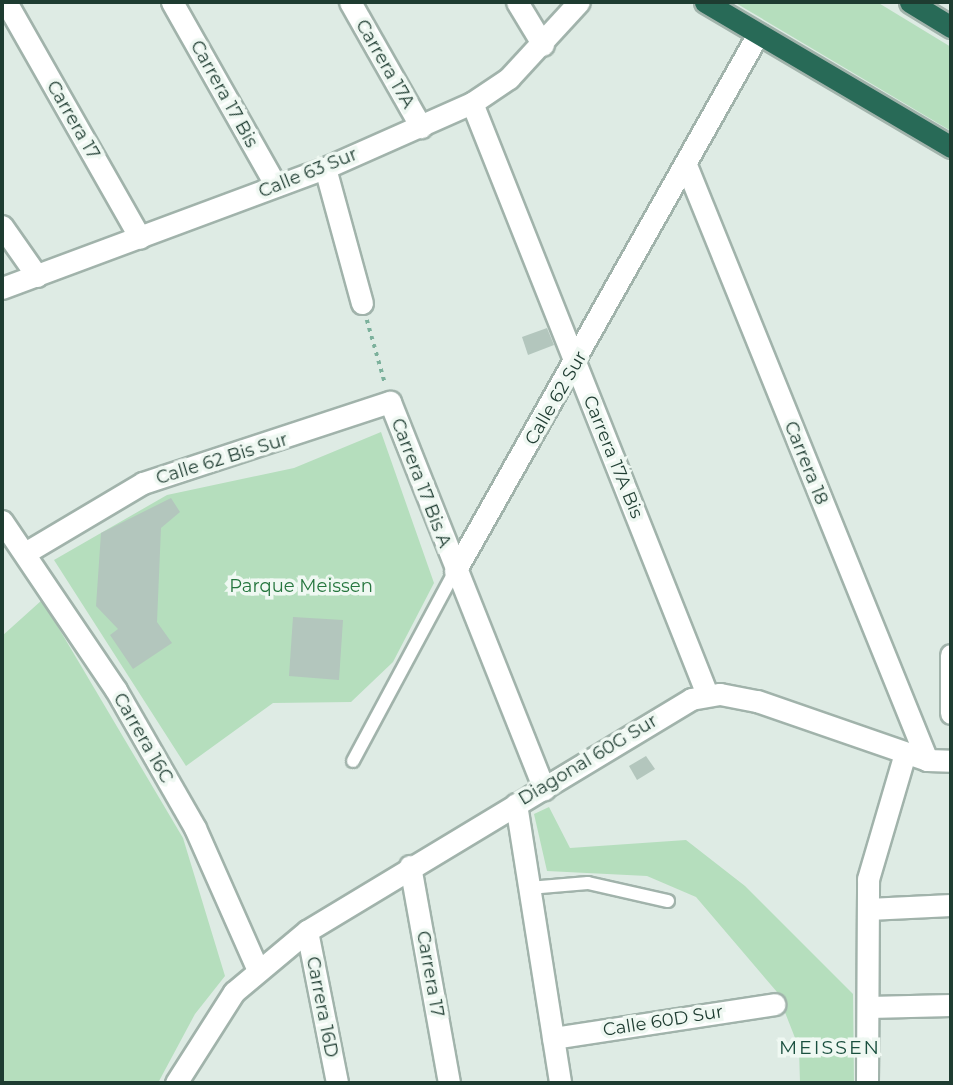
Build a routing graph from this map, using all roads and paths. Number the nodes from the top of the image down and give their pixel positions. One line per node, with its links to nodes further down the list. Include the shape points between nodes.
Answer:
1 (172, 2): 16 (street, Carrera 17 Bis)
2 (350, 2): 12 (street, Carrera 17A)
3 (517, 2): 10 (street)
4 (579, 2): 10 (street, Calle 63 Sur)
5 (705, 2): 9 (highway)
6 (910, 2): 8 (highway)
7 (4, 3): 18 (street, Carrera 17)
8 (951, 27)
9 (758, 34): 13 (highway); 14 (street, Calle 62 Sur)
10 (543, 45): 11 (street, Calle 63 Sur)
11 (472, 103): 12 (street, Calle 63 Sur); 22 (street, Carrera 17A Bis)
12 (421, 127): 15 (street, Calle 63 Sur)
13 (951, 147)
14 (686, 165): 22 (street, Calle 62 Sur); 31 (street, Carrera 18)
15 (325, 168): 16 (street, Calle 63 Sur); 21 (street)
16 (276, 187): 18 (street, Calle 63 Sur)
17 (2, 226): 19 (street)
18 (141, 238): 19 (street, Calle 63 Sur)
19 (37, 275): 20 (street, Calle 63 Sur)
20 (2, 288)
21 (362, 303): 23 (path, Carrera 17 Bis A)
22 (576, 364): 26 (street, Calle 62 Sur); 28 (street, Carrera 17A Bis)
23 (390, 402): 25 (street, Calle 62 Bis Sur, via 143,483); 26 (street, Carrera 17 Bis A)
24 (2, 521): 25 (street, Carrera 16C)
25 (25, 553): 42 (street, Carrera 16C, via 116,690 195,828)
26 (455, 571): 32 (lane, Calle 62 Sur); 34 (street, Carrera 17 Bis A)
27 (951, 655): 29 (street)
28 (707, 694): 30 (street, Diagonal 60G Sur, via 757,701); 34 (street, Diagonal 60G Sur, via 676,706)
29 (951, 713)
30 (905, 753): 31 (street, Diagonal 60G Sur); 40 (street, via 870,868)
31 (927, 760): 33 (street, Diagonal 60G Sur)
32 (353, 761)
33 (951, 761)
34 (544, 789): 35 (street, Diagonal 60G Sur)
35 (516, 804): 36 (street, Diagonal 60G Sur); 37 (street)
36 (410, 866): 41 (street, Diagonal 60G Sur); 49 (street, Carrera 17)
37 (529, 888): 38 (lane, via 589,883); 46 (street)
38 (668, 901)
39 (951, 905): 40 (street)
40 (867, 909): 45 (street)
41 (307, 931): 42 (street, Diagonal 60G Sur); 48 (street, Carrera 16D)
42 (258, 970): 47 (street, Diagonal 60G Sur, via 211,1023)
43 (774, 1004): 46 (street, Calle 60D Sur)
44 (951, 1005): 45 (street)
45 (869, 1007): 51 (street)
46 (553, 1038): 50 (street)
47 (176, 1083)
48 (337, 1083)
49 (449, 1083)
50 (559, 1083)
51 (867, 1083)

